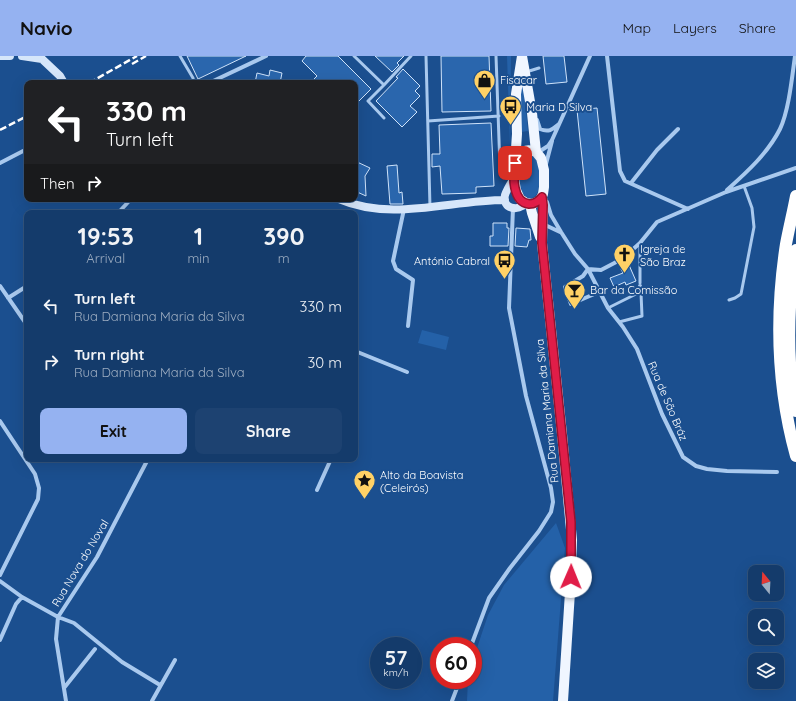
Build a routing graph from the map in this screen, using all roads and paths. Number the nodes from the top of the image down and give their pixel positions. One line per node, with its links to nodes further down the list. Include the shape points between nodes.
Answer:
1 (0, 56): 2 (street)
2 (10, 56)
3 (22, 56): 16 (street, via 42,59)
4 (180, 56): 17 (lane)
5 (266, 56): 18 (street)
6 (354, 56): 19 (lane)
7 (411, 56): 19 (lane)
8 (426, 56): 23 (lane)
9 (496, 56): 21 (lane)
10 (522, 56): 15 (main road, Rua Damiana Maria da Silva)
11 (590, 56): 24 (street)
12 (607, 56): 34 (street, via 620,171 625,181)
13 (795, 56): 36 (street, via 786,111 780,128 764,153)
14 (539, 68): 15 (lane)
15 (522, 75): 20 (main road, Rua Damiana Maria da Silva); 30 (main road, Rua Damiana Maria da Silva, via 516,94)
16 (62, 80)
17 (193, 80)
18 (215, 80)
19 (384, 85): 22 (lane, via 368,101)
20 (532, 113): 24 (street, via 540,129 545,132); 28 (main road, Rua Damiana Maria da Silva)
21 (499, 116): 23 (lane); 33 (lane, via 500,168 503,174)
22 (384, 118)
23 (428, 121): 42 (lane)
24 (560, 124): 26 (street)
25 (678, 129): 34 (street, via 657,150)
26 (552, 140): 28 (street, via 548,146); 32 (street)
27 (24, 151): 29 (street)
28 (536, 152): 30 (main road, via 524,150); 32 (main road, Rua Damiana Maria da Silva, via 541,158)
29 (0, 163)
30 (515, 163): 33 (main road, Rua Damiana Maria da Silva)
31 (796, 168): 35 (street)
32 (544, 170): 37 (main road, Rua Damiana Maria da Silva)
33 (513, 180): 39 (street); 43 (main road, Rua Damiana Maria da Silva)
34 (631, 183): 45 (street)
35 (744, 186): 36 (street); 58 (lane, via 752,208 754,228 741,294)
36 (726, 192): 45 (street)
37 (543, 194): 43 (main road, via 538,202); 47 (main road, Rua Damiana Maria da Silva); 48 (street, Rua de São Bráz)
38 (796, 196): 67 (highway, via 786,243 779,326 783,388)
39 (505, 200): 42 (street); 43 (street, via 508,206)
40 (128, 202): 46 (street)
41 (345, 202): 44 (street, via 354,206 384,210)
42 (430, 207): 44 (street)
43 (524, 207): 47 (street); 49 (main road, Rua Damiana Maria da Silva); 78 (street, via 509,308 526,396 553,502 551,512 540,531 489,598)
44 (404, 209): 62 (street, via 393,261 396,269 413,280)
45 (688, 209): 50 (street, via 657,222)
46 (121, 210)
47 (543, 225): 48 (street); 49 (main road, Rua Damiana Maria da Silva)
48 (561, 232): 52 (street, Rua de São Bráz)
49 (542, 243): 88 (main road, Rua Damiana Maria da Silva, via 571,522 571,577)
50 (640, 243): 52 (street, via 622,259 601,270); 54 (lane)
51 (796, 250): 65 (highway, via 789,329)
52 (588, 269): 56 (street, Rua de São Bráz); 56 (street, via 583,276 565,287 571,304)
53 (0, 286): 57 (street)
54 (640, 286)
55 (24, 288): 57 (street)
56 (599, 292): 59 (street, Rua de São Bráz)
57 (8, 298): 60 (street)
58 (729, 300)
59 (608, 308): 61 (street, Rua de São Bráz); 61 (lane, via 641,293 642,316)
60 (24, 322)
61 (619, 322): 72 (street, Rua de São Bráz, via 637,349 662,414 683,457 696,466 707,469)
62 (408, 326)
63 (358, 352): 64 (street)
64 (407, 372)
65 (796, 411)
66 (0, 421): 68 (street)
67 (796, 456)
68 (24, 457)
69 (27, 462): 74 (street, via 35,474 39,488 38,499)
70 (146, 462): 77 (street, Rua Nova do Noval, via 97,557)
71 (331, 462): 73 (street)
72 (777, 472)
73 (317, 490)
74 (0, 575)
75 (0, 581): 76 (street, Rua Nova do Noval)
76 (22, 597): 77 (street, Rua Nova do Noval); 79 (street, via 16,604)
77 (58, 618): 82 (street, via 74,622 122,662); 83 (street, via 56,639)
78 (474, 637)
79 (0, 640)
80 (95, 649): 83 (street)
81 (175, 660): 82 (street)
82 (160, 685): 86 (street)
83 (64, 688): 85 (street)
84 (457, 689): 87 (street)
85 (66, 701)
86 (152, 701)
87 (452, 701)
88 (563, 701)

